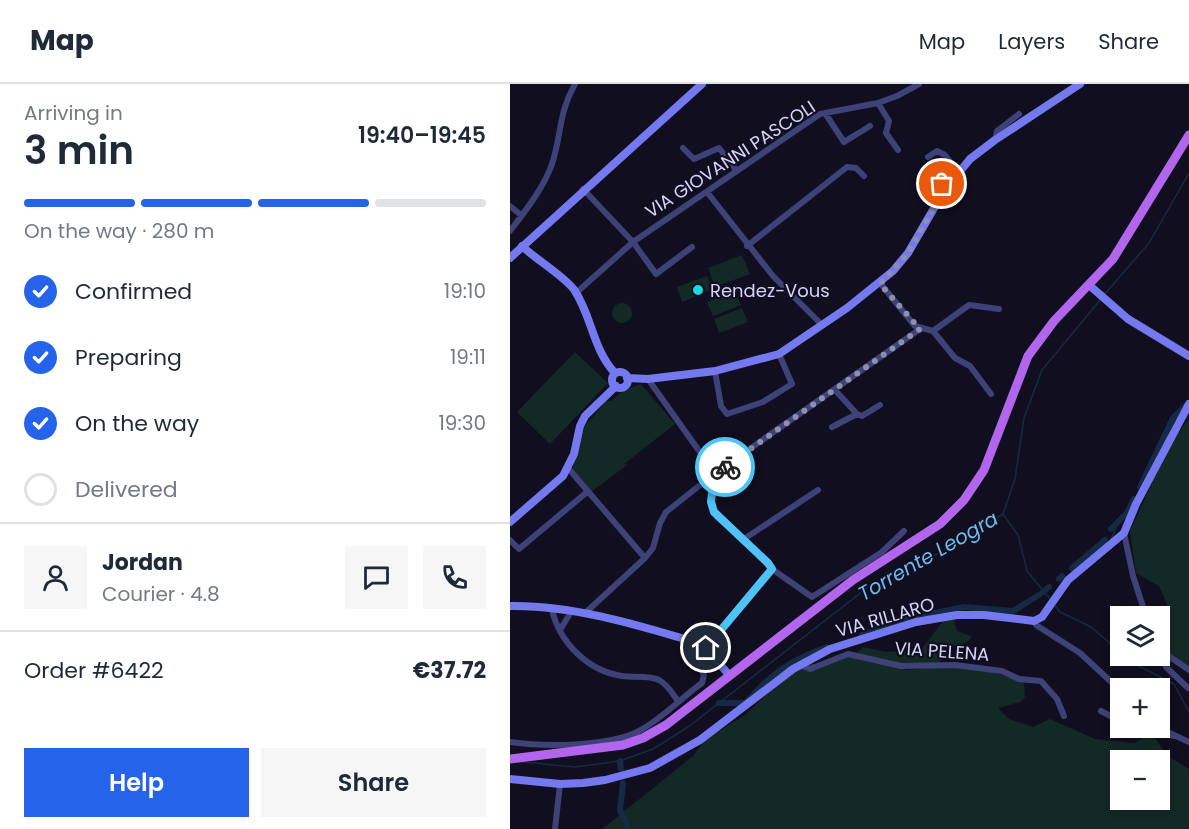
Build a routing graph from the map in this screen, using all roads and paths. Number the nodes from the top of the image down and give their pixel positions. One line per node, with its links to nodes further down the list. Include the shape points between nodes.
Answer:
1 (575, 84): 20 (street, via 562,111 550,168 534,200)
2 (702, 84): 16 (street)
3 (918, 84): 5 (street, VIA GIOVANNI PASCOLI)
4 (1080, 84): 10 (street)
5 (878, 103): 6 (street, VIA GIOVANNI PASCOLI); 12 (street, via 889,121 886,133)
6 (825, 113): 8 (street, via 844,142); 14 (street, VIA GIOVANNI PASCOLI)
7 (1018, 114): 10 (street, via 997,131)
8 (870, 126)
9 (1189, 135): 28 (main road, via 1113,259)
10 (995, 140): 17 (street, via 960,170)
11 (683, 148): 14 (street, via 694,159 719,148)
12 (898, 150)
13 (928, 157): 17 (street, via 937,151 954,167 942,184)
14 (737, 171): 18 (street, VIA GIOVANNI PASCOLI)
15 (864, 176): 24 (street, via 856,168 847,167)
16 (583, 189): 22 (street); 23 (street)
17 (944, 191): 27 (street, via 908,253)
18 (707, 192): 22 (street, VIA GIOVANNI PASCOLI); 24 (street)
19 (510, 206): 20 (street)
20 (521, 215): 21 (street)
21 (510, 231)
22 (633, 242): 25 (street, via 656,274); 29 (street, VIA GIOVANNI PASCOLI)
23 (522, 246): 26 (street); 29 (street)
24 (747, 246): 31 (street)
25 (692, 247)
26 (511, 254)
27 (880, 284): 31 (street); 32 (street)
28 (1089, 285): 35 (street, via 1117,310); 71 (main road, via 1054,321 1028,356 984,470 964,500 928,533 853,580)
29 (576, 293): 37 (street, via 600,352)
30 (999, 309): 33 (street, via 969,305)
31 (822, 325): 34 (street)
32 (920, 329): 33 (street); 41 (street)
33 (933, 331): 42 (street)
34 (779, 354): 36 (street); 36 (street, via 792,384 763,402 727,414 721,406)
35 (1189, 356)
36 (715, 371): 39 (street)
37 (615, 374): 38 (street, via 622,372); 40 (street, via 612,380)
38 (627, 378): 39 (street); 40 (street, via 625,385)
39 (648, 379): 49 (street)
40 (616, 386): 48 (street, via 585,416)
41 (835, 390): 46 (street); 49 (street)
42 (991, 394)
43 (1189, 404): 45 (street)
44 (880, 405): 46 (street, via 862,416)
45 (1186, 412): 54 (street)
46 (857, 414): 47 (street)
47 (832, 427)
48 (568, 468): 51 (street); 52 (street, via 555,484)
49 (714, 474): 55 (street, via 714,512); 57 (street, via 666,512 653,548)
50 (818, 490): 55 (street)
51 (587, 492): 56 (street, via 519,549); 57 (street)
52 (512, 518)
53 (904, 531): 58 (street, via 882,552 812,597)
54 (1124, 533): 60 (street); 64 (street, via 1068,580 1042,617)
55 (744, 539): 58 (street)
56 (510, 540)
57 (645, 558): 63 (street)
58 (772, 569): 66 (street)
59 (510, 606): 61 (street)
60 (1143, 606)
61 (552, 610): 62 (street); 65 (street)
62 (571, 612): 63 (street); 65 (street)
63 (584, 614): 66 (street, via 635,624)
64 (1034, 621): 68 (street, VIA RILLARO, via 957,615 916,622 830,649); 72 (street, via 1080,653)
65 (560, 630): 74 (street, via 585,661 610,674 657,679 668,686)
66 (706, 648): 71 (street); 74 (street, via 698,661 704,675 702,683)
67 (1170, 657): 70 (street)
68 (800, 665): 76 (street, VIA PELENA, via 810,669 848,654 901,666 955,665 1002,671 1019,679 1041,681 1057,699); 85 (street, VIA RILLARO, via 700,740 650,768 605,780)
69 (1166, 666): 73 (street)
70 (1189, 670)
71 (729, 675): 83 (main road, via 644,738 623,745)
72 (1110, 681)
73 (1188, 688)
74 (678, 701): 81 (street, via 649,725 619,739 589,743)
75 (1101, 711): 77 (street)
76 (1064, 716)
77 (1110, 716)
78 (1170, 734): 80 (street)
79 (1170, 735): 80 (street)
80 (1174, 736): 82 (street)
81 (510, 742)
82 (1189, 742)
83 (510, 759)
84 (510, 779): 85 (street, VIA RILLARO)
85 (560, 784): 86 (street)
86 (555, 829)

